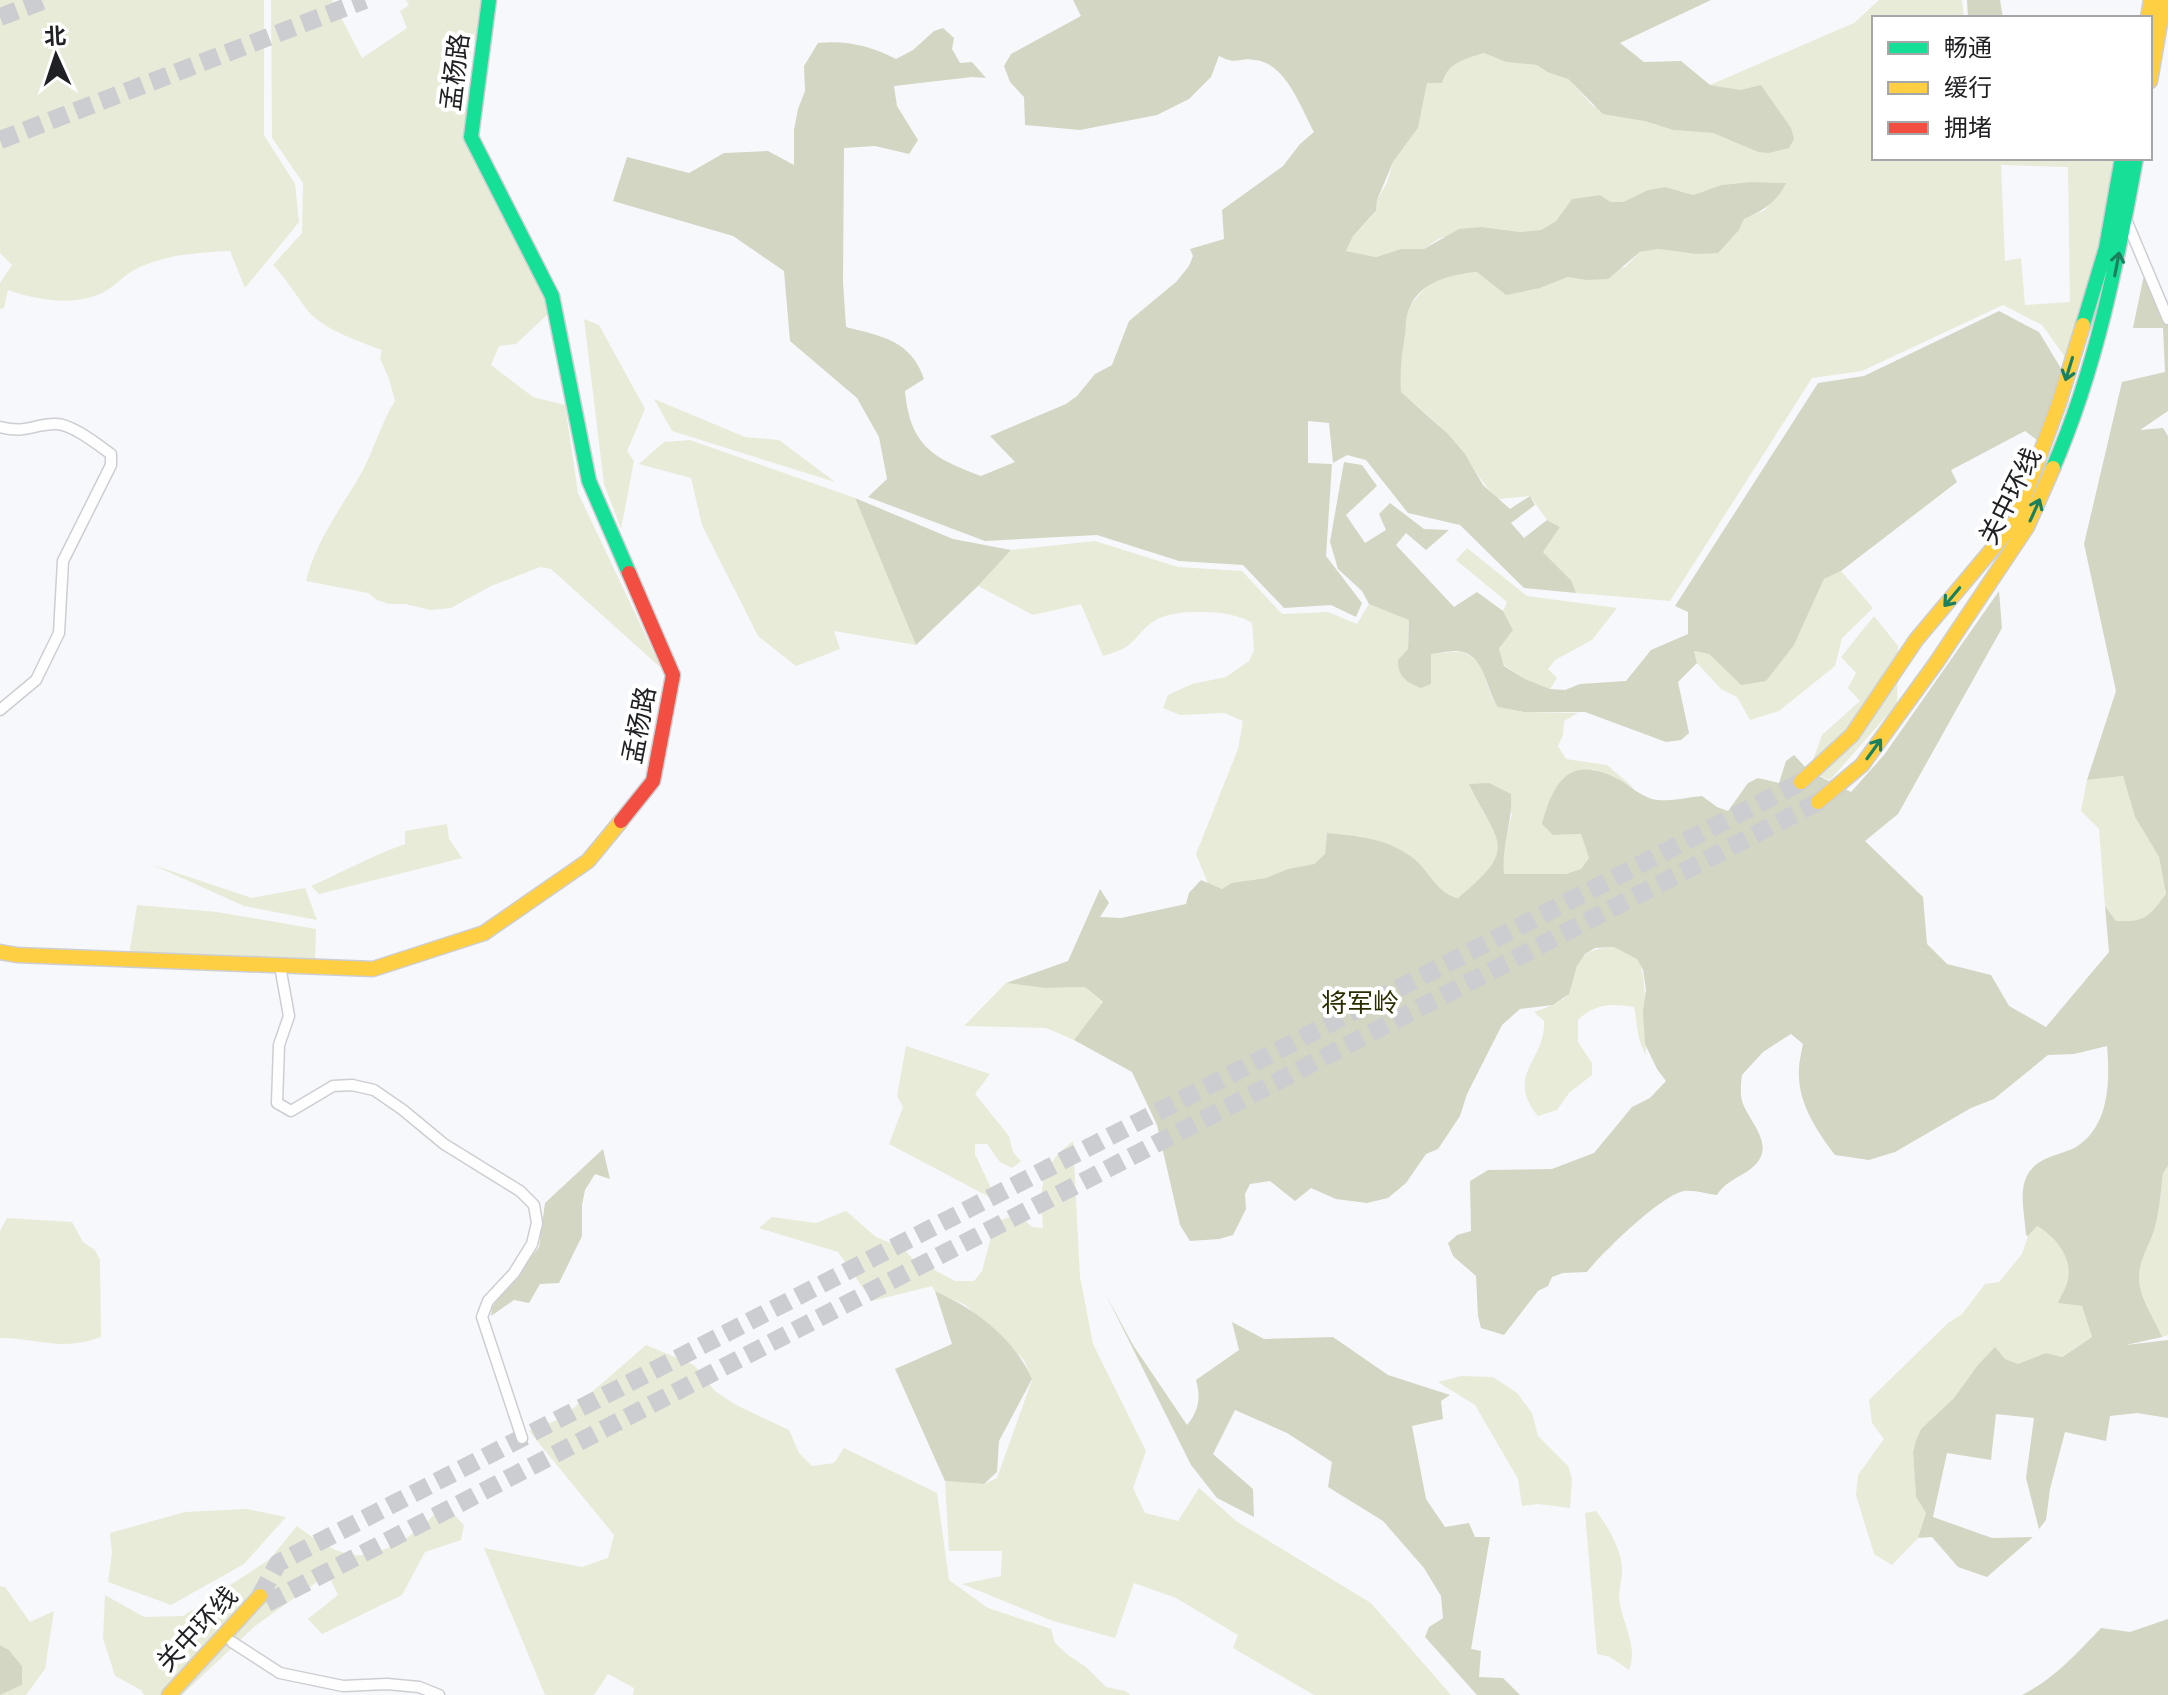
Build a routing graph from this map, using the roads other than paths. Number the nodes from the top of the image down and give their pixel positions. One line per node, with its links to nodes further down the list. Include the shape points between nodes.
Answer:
1 (489, 0): 13 (main road, 孟杨路, via 471,137 552,296 589,481 673,675 653,781 588,861 484,933 373,969)
2 (2164, 0): 3 (main road)
3 (2152, 69)
4 (2122, 160): 10 (main road, 关中环线, one-way to 10, via 2106,248 2059,403 2015,522 1916,640 1852,735)
5 (2136, 160): 6 (main road, 关中环线)
6 (2125, 218): 7 (street); 11 (main road, 关中环线, one-way to 6, via 1862,765 2027,527 2075,418)
7 (2168, 319)
8 (0, 427): 9 (street, via 18,432 59,423 111,454 111,465 63,561 59,633 36,680)
9 (0, 710)
10 (1801, 782)
11 (1818, 802)
12 (0, 952): 13 (main road, 孟杨路)
13 (280, 966): 14 (street, via 289,1016 279,1045 277,1103 291,1111 333,1086 374,1090 534,1205 532,1244 488,1301 482,1317)
14 (522, 1438)
15 (232, 1642): 16 (main road, 关中环线, via 263,1600); 17 (main road, 关中环线); 18 (street, via 280,1673 343,1686 419,1687)
16 (169, 1695)
17 (183, 1695)
18 (439, 1695)

